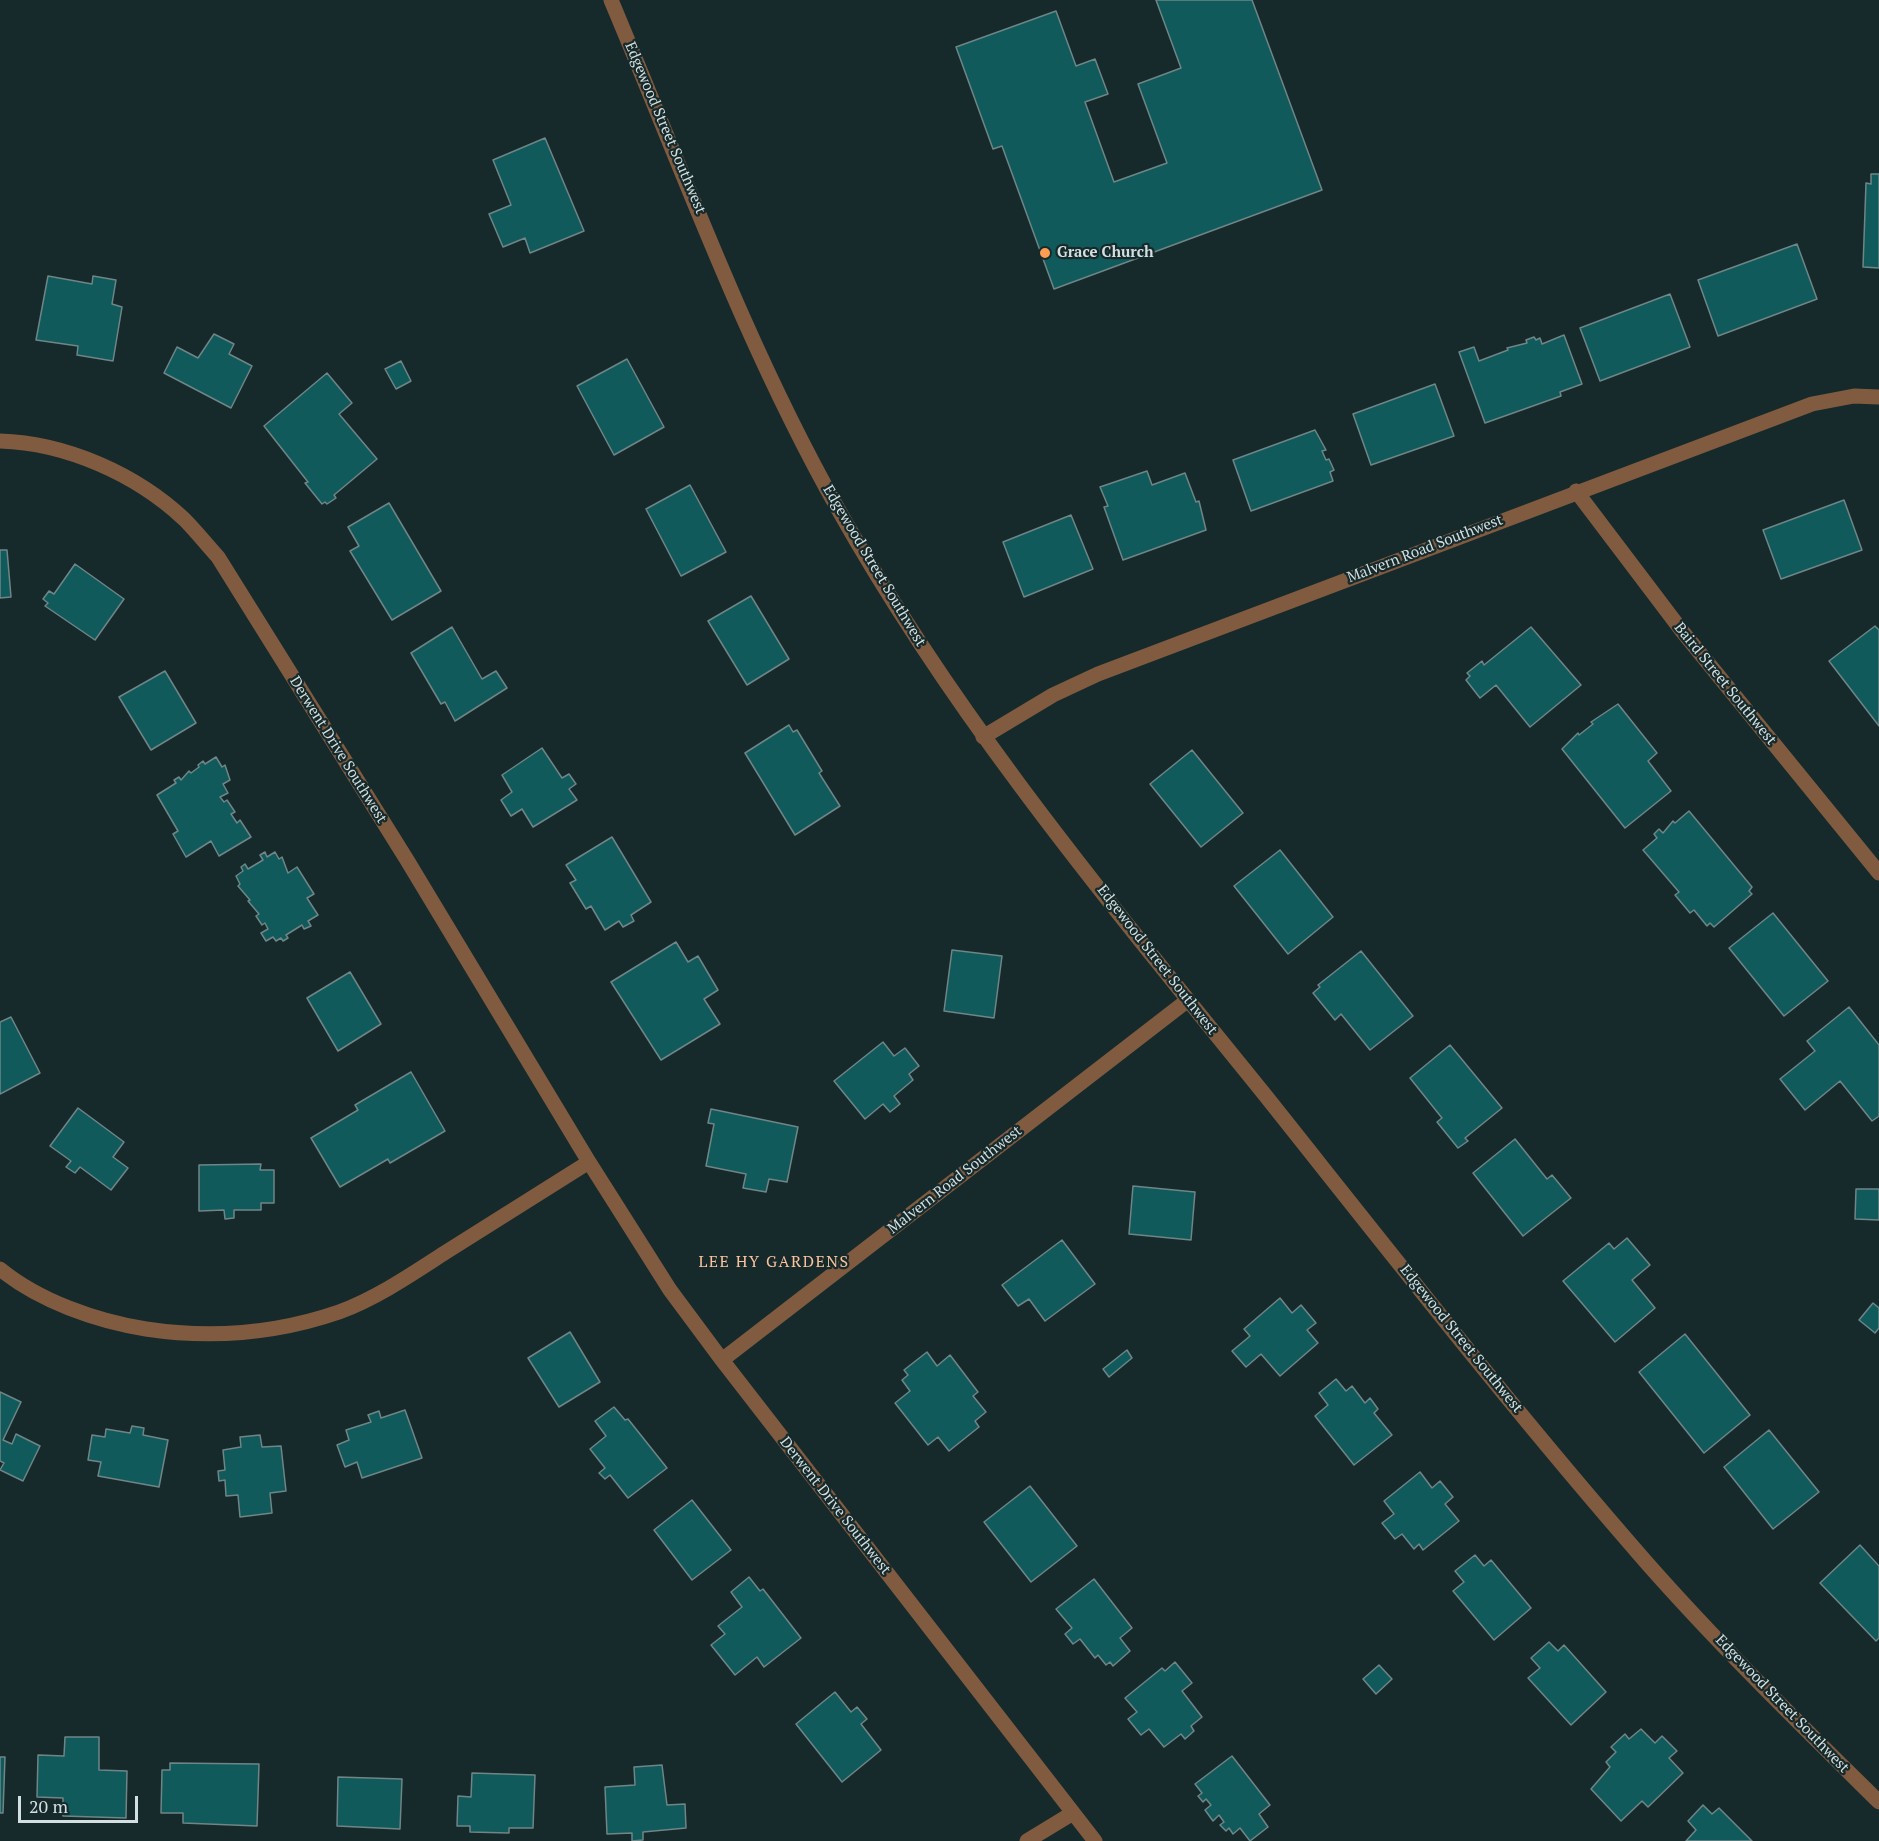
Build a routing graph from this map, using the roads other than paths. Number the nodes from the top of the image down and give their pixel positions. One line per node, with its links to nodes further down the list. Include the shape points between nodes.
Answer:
1 (611, 0): 5 (street, Edgewood Street Southwest, via 767,371 838,509)
2 (1879, 397): 4 (street, Malvern Road Southwest, via 1854,396 1812,404)
3 (0, 441): 8 (street, Derwent Drive Southwest, via 57,449 143,487 184,519 218,557)
4 (1576, 491): 5 (street, Malvern Road Southwest, via 1098,674 1053,695); 6 (street, Baird Street Southwest, via 1690,640)
5 (983, 737): 7 (street, Edgewood Street Southwest)
6 (1879, 873)
7 (1188, 1000): 10 (street, Malvern Road Southwest); 11 (street, Edgewood Street Southwest, via 1462,1342 1647,1563)
8 (589, 1162): 9 (street, via 391,1287 340,1311 287,1327 219,1336 119,1325 55,1302); 10 (street, Derwent Drive Southwest, via 670,1290)
9 (0, 1269)
10 (722, 1360): 12 (street, Derwent Drive Southwest)
11 (1879, 1803)
12 (1073, 1813): 13 (street); 14 (street, Derwent Drive Southwest)
13 (1027, 1841)
14 (1095, 1841)

